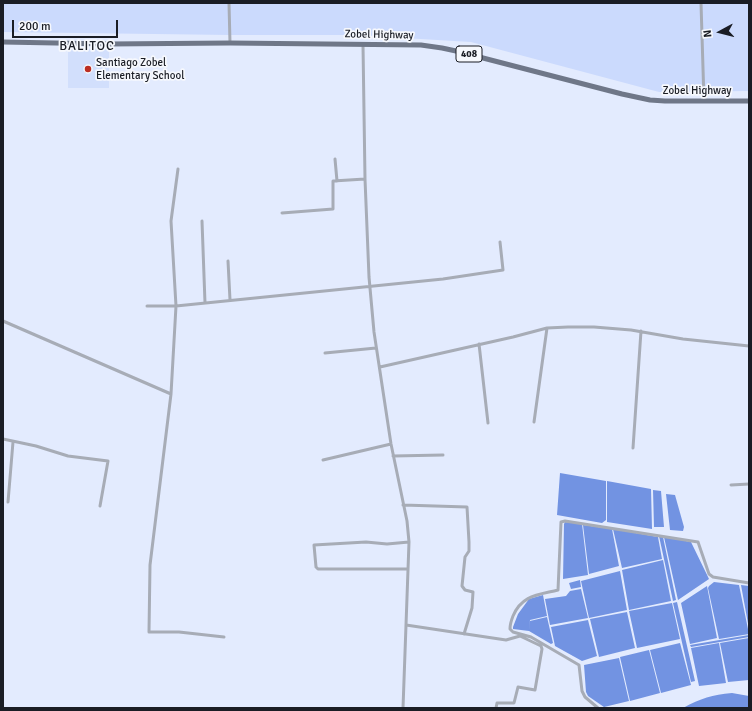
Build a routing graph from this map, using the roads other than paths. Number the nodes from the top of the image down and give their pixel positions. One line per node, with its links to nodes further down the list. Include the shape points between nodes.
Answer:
1 (229, 3): 4 (street)
2 (701, 3): 6 (street)
3 (3, 42): 4 (main road, Zobel Highway / 408)
4 (230, 43): 5 (main road, Zobel Highway / 408)
5 (363, 45): 6 (main road, Zobel Highway / 408, via 421,45 442,48 650,100); 10 (street)
6 (704, 101): 7 (main road, Zobel Highway / 408)
7 (749, 101)
8 (335, 159): 11 (street)
9 (178, 169): 20 (street, via 172,221)
10 (365, 179): 11 (street); 16 (street)
11 (337, 181): 12 (street, via 333,181 333,209)
12 (282, 213)
13 (202, 221): 18 (street)
14 (500, 242): 16 (street, via 503,270 443,279)
15 (228, 261): 17 (street)
16 (371, 285): 17 (street); 26 (street)
17 (230, 300): 18 (street)
18 (205, 303): 20 (street)
19 (147, 306): 20 (street)
20 (176, 306): 29 (street)
21 (3, 321): 29 (street)
22 (547, 328): 23 (street, via 594,327); 24 (street); 30 (street)
23 (641, 331): 25 (street, via 683,339); 35 (street)
24 (479, 344): 28 (street); 31 (street)
25 (749, 346)
26 (376, 348): 27 (street); 28 (street)
27 (325, 353)
28 (380, 367): 34 (street)
29 (171, 394): 49 (street, via 150,565 149,632)
30 (534, 422)
31 (488, 423)
32 (3, 439): 33 (street)
33 (13, 442): 41 (street); 43 (street, via 68,456 108,461)
34 (391, 444): 37 (street); 38 (street)
35 (633, 448)
36 (443, 455): 37 (street)
37 (394, 456): 42 (street)
38 (323, 460)
39 (749, 484): 40 (street)
40 (731, 485)
41 (8, 502)
42 (404, 505): 44 (street); 48 (street, via 467,507 469,551 464,557 462,586 465,590 473,592 472,608)
43 (100, 506)
44 (409, 542): 45 (street); 45 (street, via 314,545 318,569)
45 (407, 569): 47 (street)
46 (749, 583): 52 (street, via 713,577 709,574 698,542 561,522 558,590 522,602 513,617 510,629 532,637 579,665 582,691)
47 (406, 625): 48 (street); 50 (street)
48 (464, 634): 51 (street, via 506,640 520,636 541,646 535,690 518,687 514,703 497,703)
49 (224, 637)
50 (403, 708)
51 (496, 708)
52 (598, 708)

